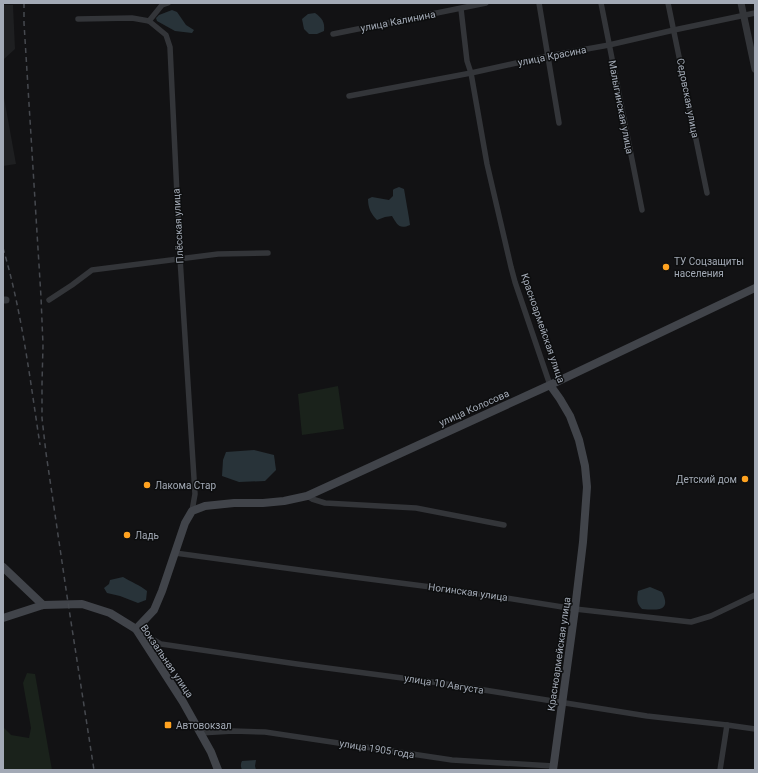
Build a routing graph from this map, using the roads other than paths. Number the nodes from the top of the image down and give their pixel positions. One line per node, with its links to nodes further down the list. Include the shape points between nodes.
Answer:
1 (168, 3): 11 (street, via 162,5)
2 (486, 3): 7 (street, улица Калинина)
3 (539, 3): 15 (street)
4 (601, 3): 14 (street, Малыгинская улица)
5 (668, 3): 12 (street, Седовская улица)
6 (741, 3): 9 (street)
7 (461, 9): 13 (street, улица Калинина); 17 (street, Красноармейская улица, via 467,61)
8 (755, 13): 9 (street, улица Красина)
9 (744, 15): 12 (street, улица Красина); 16 (street)
10 (78, 19): 11 (street, via 132,18)
11 (149, 21): 23 (street, Плёсская улица, via 166,35 170,48)
12 (674, 30): 14 (street, улица Красина); 20 (street, Седовская улица)
13 (333, 34)
14 (609, 46): 15 (street, улица Красина); 21 (street, Малыгинская улица)
15 (548, 56): 17 (street, улица Красина); 19 (street)
16 (755, 68)
17 (472, 73): 18 (street, улица Красина); 26 (street, Красноармейская улица, via 487,164 515,282)
18 (349, 96)
19 (560, 123)
20 (707, 193)
21 (642, 210)
22 (268, 253): 23 (street)
23 (180, 258): 25 (street, via 92,270); 28 (street, Плёсская улица, via 195,494)
24 (755, 288): 26 (main road, улица Колосова)
25 (49, 300)
26 (550, 385): 27 (main road, улица Колосова); 34 (main road, Красноармейская улица, via 570,416 585,466 587,487)
27 (307, 496): 28 (main road, улица Колосова, via 284,501 205,506); 29 (street, via 325,504 416,508)
28 (192, 511): 30 (main road)
29 (504, 525)
30 (175, 553): 34 (street, Ногинская улица, via 462,591); 36 (main road, via 154,610)
31 (3, 567): 33 (main road)
32 (755, 595): 34 (street, Ногинская улица, via 711,616 691,622)
33 (43, 605): 35 (main road, Вокзальная улица); 36 (main road, Вокзальная улица, via 82,604 110,613)
34 (575, 609): 37 (main road, Красноармейская улица)
35 (3, 618)
36 (136, 630): 37 (street, улица 10 Августа, via 161,644 440,683); 40 (main road, Вокзальная улица)
37 (562, 703): 38 (street, улица 10 Августа); 41 (main road, Красноармейская улица)
38 (727, 725): 39 (street, улица 10 Августа); 43 (street)
39 (755, 729)
40 (200, 733): 41 (street, улица 1905 года, via 265,732 452,760); 42 (main road, Вокзальная улица)
41 (553, 768)
42 (218, 770)
43 (720, 770)

